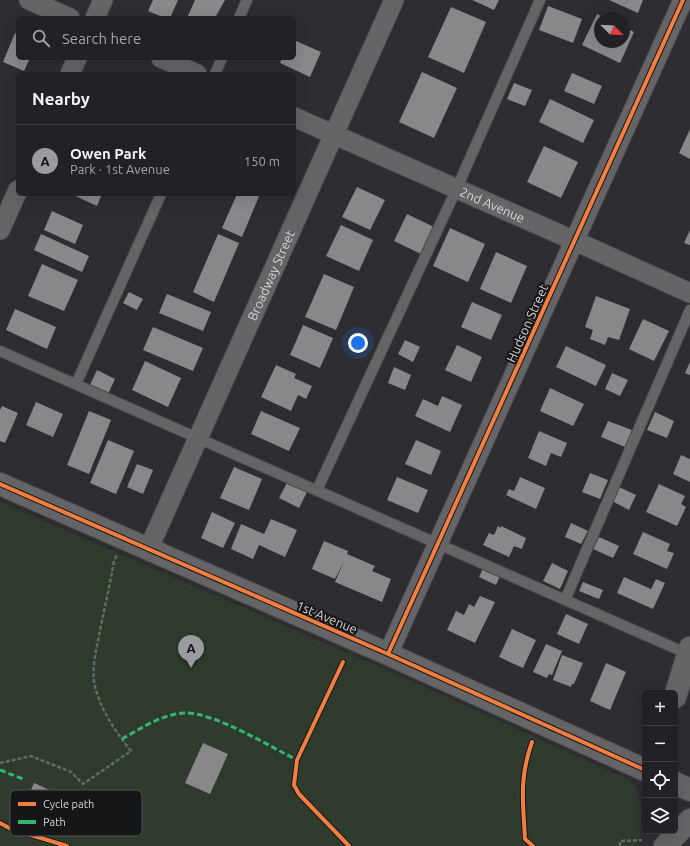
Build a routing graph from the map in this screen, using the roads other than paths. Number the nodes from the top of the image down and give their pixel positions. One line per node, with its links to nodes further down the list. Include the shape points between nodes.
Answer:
1 (29, 0): 7 (street)
2 (103, 0): 8 (street)
3 (247, 0): 9 (lane)
4 (394, 0): 17 (street, Broadway Street)
5 (540, 0): 18 (lane)
6 (683, 0): 22 (street, Hudson Street)
7 (65, 16)
8 (96, 16)
9 (240, 16)
10 (76, 60): 13 (street)
11 (166, 60): 14 (street)
12 (221, 60): 15 (lane)
13 (71, 72)
14 (192, 72)
15 (216, 72)
16 (296, 118): 17 (street, 2nd Avenue)
17 (334, 135): 18 (street, 2nd Avenue); 27 (street, Broadway Street)
18 (456, 190): 22 (street, 2nd Avenue); 29 (lane)
19 (16, 194): 21 (street)
20 (160, 196): 26 (lane)
21 (0, 230)
22 (575, 241): 23 (street, 2nd Avenue); 30 (street, Hudson Street)
23 (690, 293)
24 (690, 310): 32 (lane)
25 (0, 351): 26 (lane)
26 (76, 384): 27 (lane)
27 (198, 438): 29 (lane); 31 (street, Broadway Street)
28 (0, 484): 31 (street, 1st Avenue)
29 (317, 490): 30 (lane)
30 (439, 545): 32 (lane); 34 (street, Hudson Street)
31 (148, 550): 34 (street, 1st Avenue)
32 (565, 600): 33 (lane)
33 (689, 651): 35 (street)
34 (388, 654): 36 (street, 1st Avenue)
35 (677, 690)
36 (642, 769)
37 (678, 785): 38 (street)
38 (690, 790)
39 (690, 820): 41 (street)
40 (663, 834): 41 (street)
41 (665, 846)

